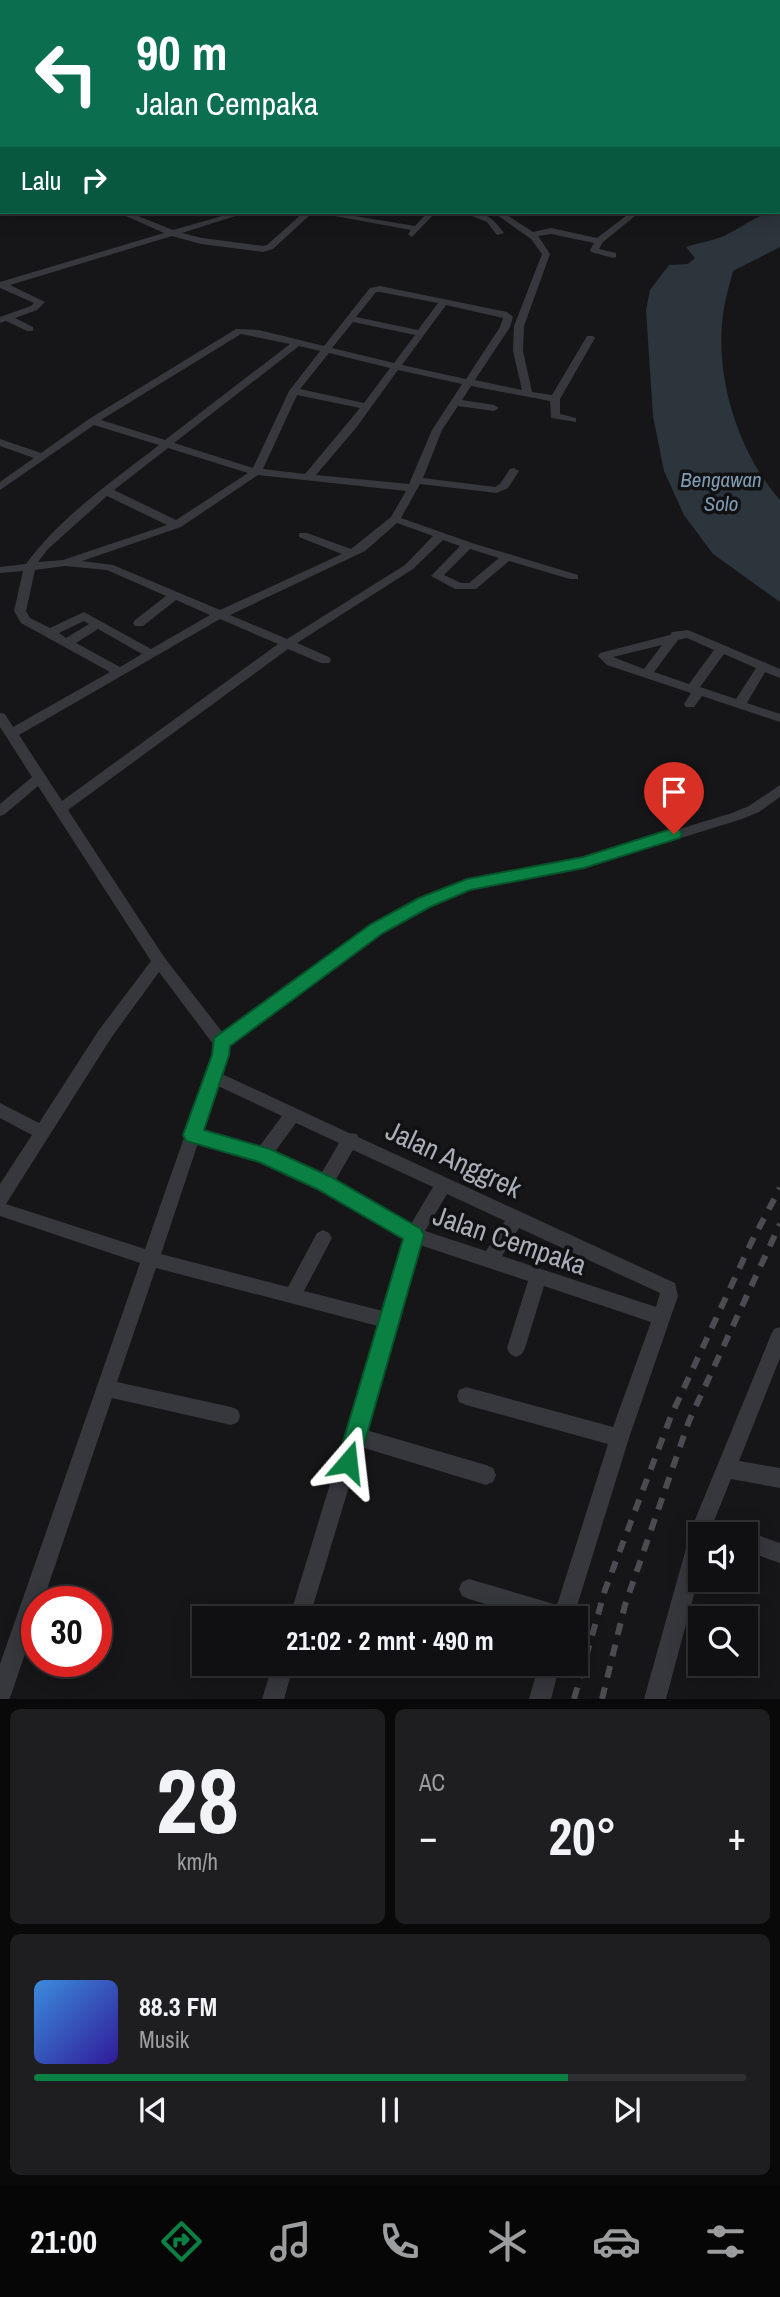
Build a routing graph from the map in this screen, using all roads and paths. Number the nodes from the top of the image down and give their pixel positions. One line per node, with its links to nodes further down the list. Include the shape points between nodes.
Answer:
1 (126, 214): 11 (street)
2 (237, 214): 11 (street)
3 (307, 214): 11 (street, via 263,249)
4 (326, 214): 5 (street, via 413,233)
5 (430, 214)
6 (472, 214): 12 (street, via 490,220)
7 (502, 214): 10 (street)
8 (517, 214): 10 (street)
9 (633, 214): 13 (street)
10 (535, 232): 13 (street); 19 (street, via 546,254)
11 (172, 233): 15 (street)
12 (500, 233)
13 (599, 241): 14 (street, via 594,250)
14 (613, 255)
15 (1, 284): 17 (street, via 40,302)
16 (444, 302): 18 (street, via 375,289); 20 (street, via 506,314); 22 (street)
17 (3, 319): 21 (street)
18 (350, 319): 22 (street); 25 (street)
19 (519, 326): 20 (street); 29 (street, via 518,351)
20 (505, 327): 27 (street)
21 (30, 329)
22 (419, 333): 26 (street)
23 (590, 338): 30 (street)
24 (296, 344): 25 (street); 35 (street, via 252,331 233,333); 37 (street)
25 (326, 350): 26 (street); 28 (street)
26 (394, 366): 27 (street); 32 (street)
27 (466, 383): 29 (street); 31 (street)
28 (294, 391): 32 (street); 40 (street)
29 (528, 394): 30 (street)
30 (555, 400): 34 (street, via 555,416)
31 (454, 402): 33 (street); 42 (street)
32 (366, 406): 41 (street)
33 (494, 408)
34 (572, 420)
35 (93, 422): 37 (street); 38 (street)
36 (0, 442): 38 (street)
37 (165, 446): 40 (street); 44 (street)
38 (42, 457): 43 (street)
39 (514, 471): 42 (street, via 497,490)
40 (257, 472): 41 (street); 46 (street)
41 (308, 477): 42 (street)
42 (415, 484): 45 (street)
43 (0, 488)
44 (106, 491): 46 (street); 53 (street, via 44,547)
45 (395, 519): 48 (street); 50 (street)
46 (177, 526): 52 (street)
47 (303, 535): 50 (street)
48 (441, 536): 49 (street); 63 (street, via 409,567)
49 (468, 545): 51 (street); 51 (street, via 437,576 459,587 472,587)
50 (351, 553): 57 (street)
51 (506, 557): 55 (street)
52 (65, 563): 53 (street); 56 (street, via 109,566)
53 (30, 566): 54 (street); 60 (street, via 22,616)
54 (0, 570)
55 (574, 576)
56 (175, 595): 57 (street); 58 (street)
57 (219, 615): 63 (street); 65 (street)
58 (139, 623)
59 (98, 624): 60 (street, via 82,616); 62 (street); 65 (street)
60 (50, 633): 62 (street)
61 (676, 635): 64 (street, via 692,635); 69 (street); 69 (street, via 604,656)
62 (68, 642): 68 (street)
63 (286, 644): 66 (street); 79 (street)
64 (722, 648): 67 (street); 71 (street)
65 (150, 653): 68 (street)
66 (326, 660)
67 (763, 666): 70 (street); 73 (street)
68 (120, 672): 76 (street)
69 (646, 674): 71 (street)
70 (780, 674)
71 (696, 690): 72 (street); 73 (street)
72 (690, 704)
73 (739, 705): 75 (street)
74 (0, 717): 76 (street)
75 (780, 719)
76 (11, 734): 77 (street)
77 (40, 778): 79 (street); 80 (street)
78 (780, 790): 82 (street, via 737,817 584,863 467,884 424,902 377,929)
79 (62, 808): 81 (street)
80 (0, 811)
81 (159, 961): 82 (street); 86 (street)
82 (221, 1043): 83 (street)
83 (213, 1077): 85 (street, Jalan Anggrek); 87 (street)
84 (0, 1110): 86 (street)
85 (293, 1114): 88 (street, Jalan Anggrek); 89 (street)
86 (41, 1132): 92 (street)
87 (193, 1135): 89 (street, Jalan Cempaka); 97 (street)
88 (351, 1139): 90 (street); 91 (street, Jalan Anggrek)
89 (263, 1155): 90 (street, Jalan Cempaka)
90 (324, 1183): 95 (street, Jalan Cempaka)
91 (444, 1183): 94 (street, Jalan Anggrek); 95 (street)
92 (0, 1199)
93 (0, 1209): 97 (street)
94 (516, 1218): 98 (street); 101 (street, Jalan Anggrek, via 665,1285 670,1292)
95 (414, 1235): 98 (street, Jalan Cempaka); 102 (street)
96 (323, 1238): 100 (street)
97 (150, 1259): 100 (street); 105 (street)
98 (490, 1261): 99 (street, Jalan Cempaka)
99 (538, 1277): 101 (street, Jalan Cempaka); 104 (street)
100 (293, 1295): 102 (street)
101 (661, 1317): 109 (street)
102 (389, 1321): 108 (street)
103 (780, 1335): 110 (street)
104 (516, 1348)
105 (105, 1388): 107 (street); 117 (street)
106 (466, 1396): 109 (street)
107 (231, 1416)
108 (356, 1436): 111 (street); 119 (street)
109 (619, 1438): 121 (street)
110 (726, 1468): 112 (street); 113 (street)
111 (486, 1475)
112 (780, 1478)
113 (704, 1522)
114 (758, 1545): 115 (street)
115 (780, 1553)
116 (688, 1579): 128 (street)
117 (43, 1586)
118 (469, 1589): 120 (street)
119 (303, 1606)
120 (524, 1606)
121 (567, 1606)
122 (21, 1645): 125 (street)
123 (281, 1676): 126 (street)
124 (547, 1676): 127 (street)
125 (0, 1695)
126 (274, 1699)
127 (540, 1699)
128 (656, 1699)

